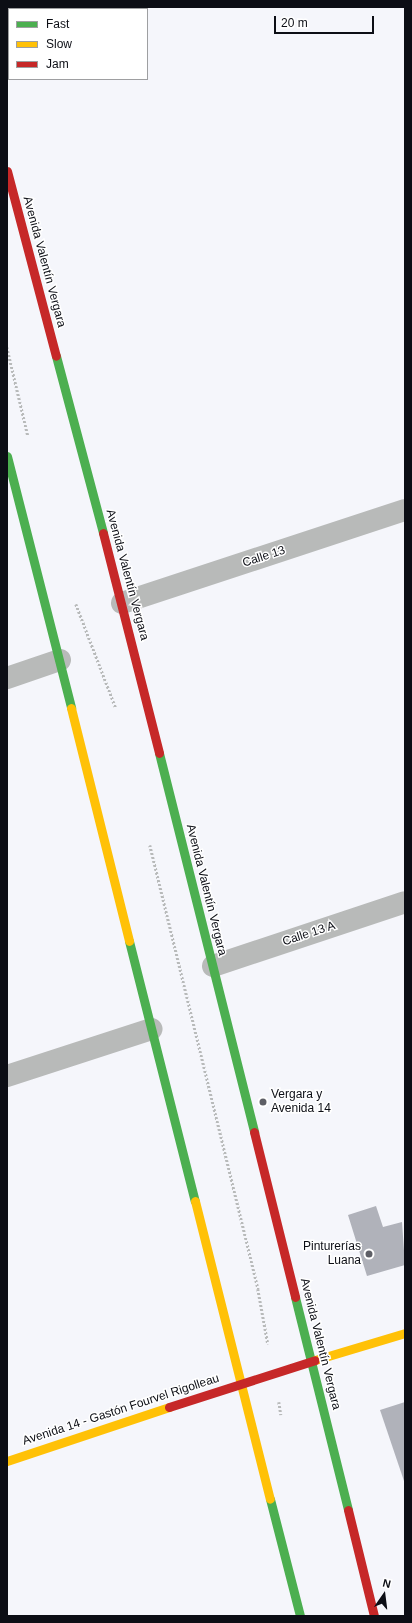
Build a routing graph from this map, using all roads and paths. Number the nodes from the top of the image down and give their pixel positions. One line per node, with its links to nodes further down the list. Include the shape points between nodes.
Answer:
1 (7, 171): 7 (main road, Avenida Valentín Vergara)
2 (7, 347): 3 (path)
3 (29, 440)
4 (7, 456): 8 (main road)
5 (405, 510): 7 (street, Calle 13)
6 (74, 598): 10 (path)
7 (122, 603): 13 (main road, Avenida Valentín Vergara)
8 (60, 660): 9 (street); 14 (main road)
9 (7, 678)
10 (117, 712)
11 (149, 841): 18 (path, via 258,1289)
12 (405, 902): 13 (street, Calle 13 A)
13 (213, 966): 17 (main road, Avenida Valentín Vergara)
14 (152, 1029): 15 (street); 19 (main road)
15 (7, 1076)
16 (405, 1333): 17 (main road, Avenida 14 - Gastón Fourvel Rigolleau)
17 (312, 1363): 18 (main road, Avenida 14 - Gastón Fourvel Rigolleau); 23 (main road, Avenida Valentín Vergara)
18 (274, 1373): 19 (main road, Avenida 14 - Gastón Fourvel Rigolleau); 20 (path)
19 (243, 1382): 21 (main road, Avenida 14 - Gastón Fourvel Rigolleau); 22 (main road)
20 (281, 1417)
21 (7, 1461)
22 (300, 1616)
23 (374, 1616)

